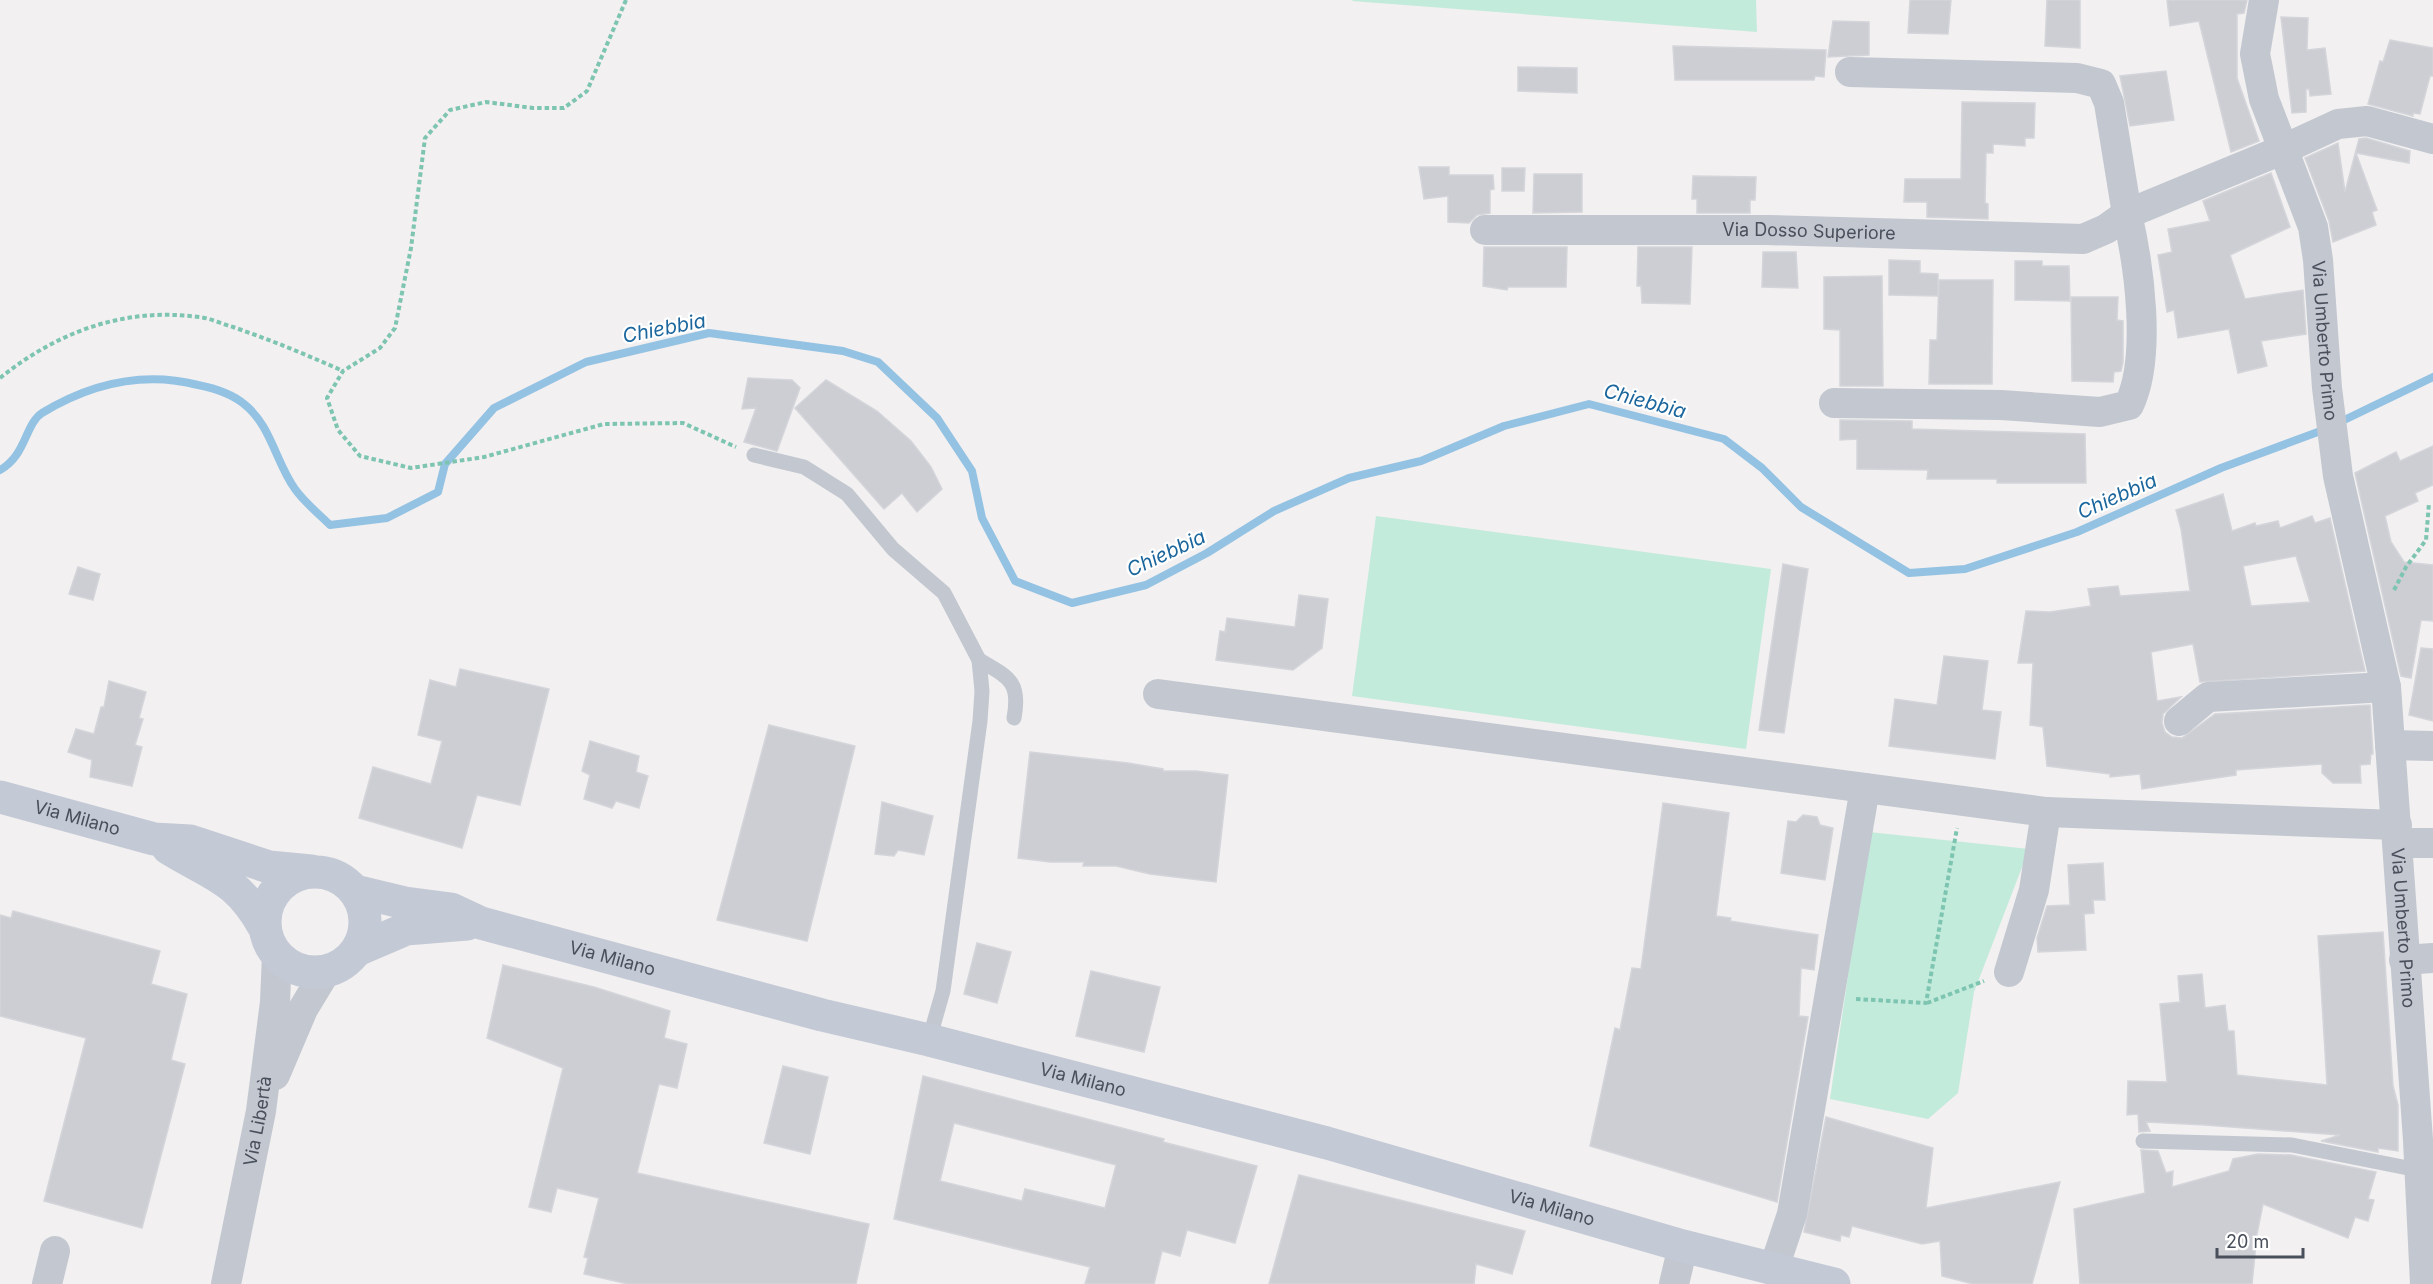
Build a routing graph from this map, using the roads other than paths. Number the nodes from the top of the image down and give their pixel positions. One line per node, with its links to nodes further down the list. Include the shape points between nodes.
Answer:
1 (2264, 0): 4 (street, Via Umberto Primo, via 2254,54)
2 (1850, 72): 5 (street, via 2077,78 2101,84 2109,104)
3 (2433, 139): 4 (street, Via Dosso Superiore, via 2367,121 2338,124)
4 (2282, 150): 5 (street, Via Dosso Superiore); 10 (street, Via Umberto Primo, via 2313,227 2338,476)
5 (2127, 214): 6 (street, Via Dosso Superiore, via 2083,239 1767,230); 7 (street, via 2138,260 2141,339 2138,387 2129,405 2100,412 2001,405)
6 (1485, 230)
7 (1834, 403)
8 (754, 455): 9 (lane, via 804,467 847,494 893,549 944,593)
9 (979, 660): 12 (lane, via 1009,678 1018,696); 30 (lane, via 980,721 943,991)
10 (2386, 687): 13 (street, via 2208,697); 14 (street, Via Umberto Primo)
11 (1158, 694): 16 (street)
12 (1014, 718)
13 (2179, 721)
14 (2390, 745): 15 (street); 19 (street, Via Umberto Primo)
15 (2433, 746)
16 (1865, 788): 18 (street); 37 (street, via 1792,1214)
17 (0, 797): 20 (main road, Via Milano)
18 (2046, 812): 19 (street); 29 (street, via 2034,890)
19 (2397, 834): 21 (street); 27 (street, Via Umberto Primo)
20 (154, 839): 22 (main road, Via Milano, via 190,841 269,867); 25 (main road, Via Milano, via 233,885 251,904)
21 (2433, 843)
22 (311, 871): 23 (main road, Via Milano, via 328,872); 25 (main road, via 281,883 271,896 265,911)
23 (355, 891): 24 (main road, Via Milano, via 451,909); 26 (main road, via 365,920)
24 (482, 923): 26 (main road, Via Milano, via 406,929); 30 (main road, Via Milano)
25 (270, 941): 28 (main road, Via Milano, via 299,970); 31 (street, Via Libertà, via 275,1002)
26 (357, 950): 28 (main road, Via Milano)
27 (2419, 959): 32 (street, Via Umberto Primo)
28 (326, 971): 31 (street, via 299,1019)
29 (2009, 972)
30 (929, 1040): 35 (main road, Via Milano, via 1327,1143)
31 (261, 1111): 40 (street, Via Libertà)
32 (2425, 1140): 34 (street, Via Umberto Primo)
33 (2143, 1141): 34 (lane, via 2292,1145)
34 (2425, 1170): 42 (street, Via Umberto Primo)
35 (1683, 1246): 37 (main road, Via Milano); 41 (street)
36 (54, 1251): 39 (street)
37 (1774, 1268): 38 (main road, Via Milano)
38 (1818, 1282)
39 (47, 1284)
40 (226, 1284)
41 (1674, 1284)
42 (2425, 1284)

